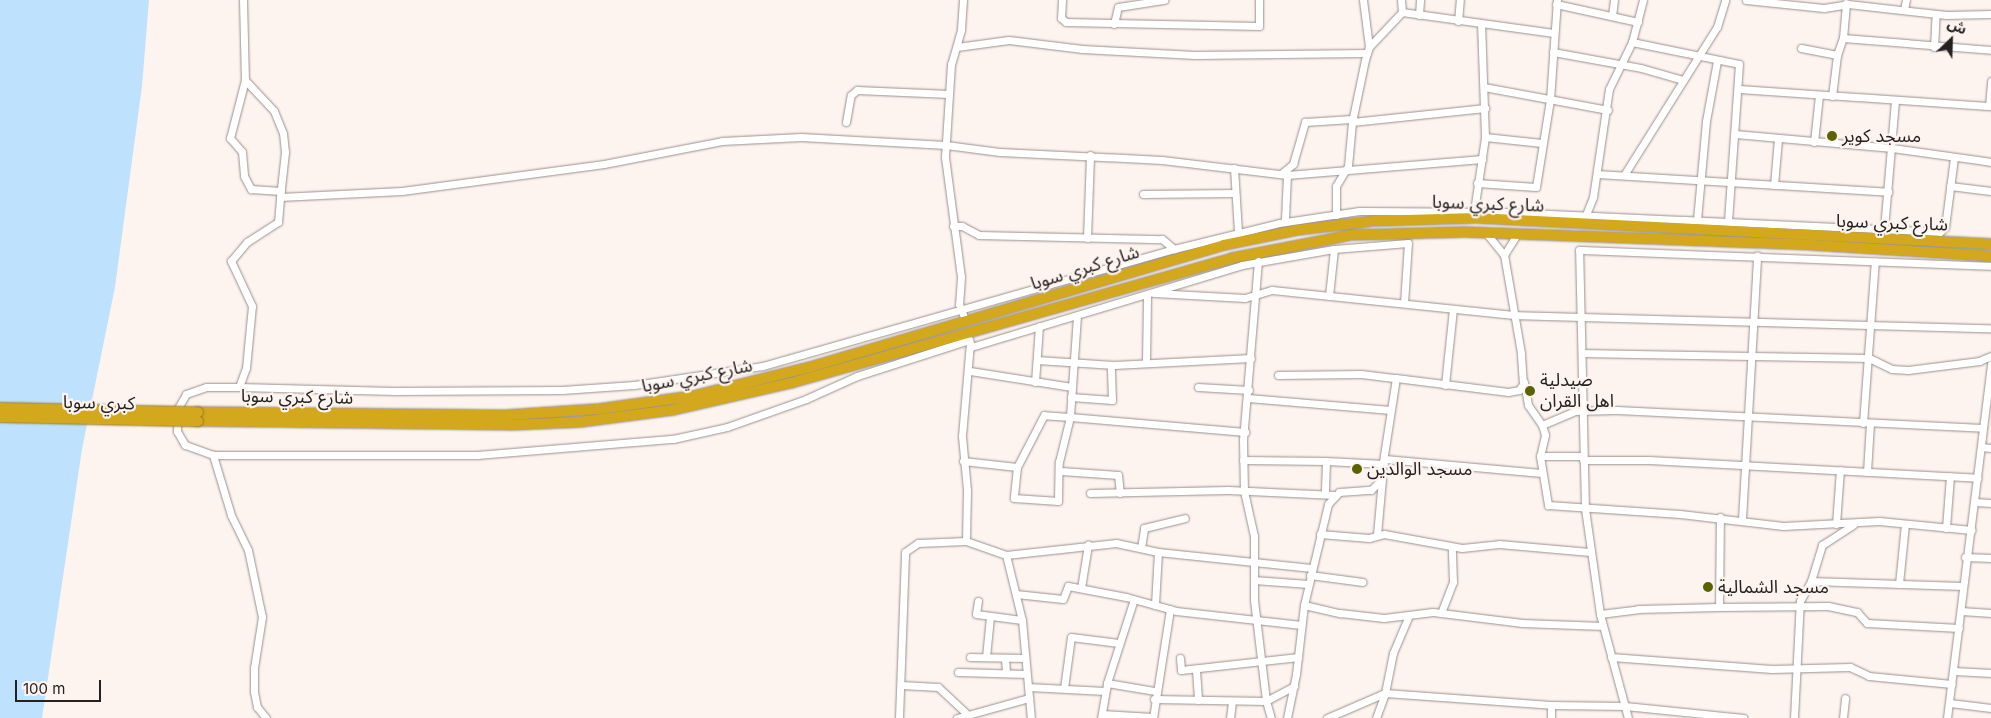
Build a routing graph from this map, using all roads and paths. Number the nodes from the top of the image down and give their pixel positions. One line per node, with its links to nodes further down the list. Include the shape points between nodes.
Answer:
1 (243, 0): 40 (street)
2 (963, 0): 30 (street)
3 (1062, 0): 25 (street, via 1063,21)
4 (1164, 0): 25 (street, via 1118,7)
5 (1259, 0): 25 (street, via 1259,26)
6 (1363, 0): 33 (street)
7 (1401, 0): 18 (street)
8 (1420, 0): 21 (street)
9 (1460, 0): 23 (street)
10 (1614, 0): 22 (street)
11 (1643, 0): 24 (street)
12 (1725, 0): 36 (street, via 1723,16)
13 (1746, 0): 16 (street, via 1827,8)
14 (1906, 0): 17 (street)
15 (1557, 2): 22 (street); 27 (street)
16 (1847, 2): 17 (street); 28 (street)
17 (1904, 10): 19 (street)
18 (1402, 12): 21 (street); 33 (street)
19 (1936, 14): 20 (street); 31 (street)
20 (1991, 14)
21 (1419, 15): 23 (street)
22 (1612, 16): 24 (street)
23 (1458, 21): 26 (street)
24 (1638, 22): 29 (street)
25 (1114, 24)
26 (1481, 24): 27 (street); 43 (street)
27 (1554, 33): 35 (street)
28 (1843, 38): 31 (street); 37 (street)
29 (1632, 42): 36 (street); 39 (street)
30 (957, 46): 33 (street, via 1009,40 1082,49 1196,55); 45 (street, via 951,64)
31 (1934, 47): 34 (street)
32 (1801, 48): 37 (street)
33 (1368, 50): 53 (street)
34 (1991, 50)
35 (1553, 52): 39 (street); 48 (street)
36 (1698, 56): 38 (street); 41 (street)
37 (1837, 56): 47 (street)
38 (1717, 61): 44 (street, via 1739,64); 71 (street, via 1706,121)
39 (1622, 65): 41 (street); 52 (street, via 1609,89)
40 (245, 80): 79 (street, via 274,111 282,126 285,152); 79 (street, via 230,138 242,152 244,176 251,189)
41 (1683, 80): 70 (street)
42 (1991, 81): 50 (street)
43 (1484, 87): 48 (street); 51 (street)
44 (1739, 89): 46 (street); 55 (street)
45 (949, 94): 54 (street, via 857,90 851,96); 60 (street)
46 (1818, 95): 47 (street); 58 (street)
47 (1832, 96): 49 (street)
48 (1550, 100): 52 (street); 59 (street)
49 (1895, 100): 50 (street); 61 (street)
50 (1990, 106)
51 (1485, 108): 53 (street); 56 (street)
52 (1608, 110): 68 (street)
53 (1352, 120): 67 (street); 69 (street, via 1305,122 1293,164)
54 (846, 122)
55 (1736, 134): 57 (street); 72 (street)
56 (1485, 137): 59 (street); 64 (street)
57 (1778, 139): 58 (street); 74 (street)
58 (1814, 142): 61 (street)
59 (1542, 143): 73 (street, via 1536,187)
60 (946, 145): 62 (street, via 1000,152); 79 (street, via 809,137 722,141 604,164 402,191); 87 (street)
61 (1892, 148): 63 (street); 77 (street)
62 (1090, 155): 66 (street); 93 (street)
63 (1954, 158): 65 (street); 75 (street)
64 (1482, 159): 67 (street); 73 (street)
65 (1991, 162)
66 (1234, 168): 69 (street); 78 (street)
67 (1345, 171): 69 (street); 82 (street, via 1337,181)
68 (1597, 174): 70 (street); 84 (street, via 1594,197)
69 (1284, 175): 83 (street)
70 (1624, 175): 71 (street)
71 (1701, 181): 72 (street); 85 (street)
72 (1730, 182): 74 (street); 86 (street)
73 (1477, 183): 81 (street)
74 (1774, 185): 77 (street)
75 (1950, 186): 76 (street); 89 (street, via 1944,231)
76 (1991, 191)
77 (1888, 192): 89 (street)
78 (1235, 193): 80 (street); 90 (street)
79 (280, 194): 136 (street, via 278,222 247,242 231,261 252,306 246,368)
80 (1143, 194)
81 (1474, 211): 82 (street, via 1395,209); 84 (street)
82 (1335, 213): 83 (street); 90 (street)
83 (1285, 219): 90 (street)
84 (1583, 220): 85 (street); 88 (highway, شارع كبري سوبا, via 1417,218); 95 (highway, شارع كبري سوبا)
85 (1697, 220): 86 (street)
86 (1728, 222): 89 (street)
87 (953, 226): 93 (street, via 962,226 979,234); 111 (street, via 961,277 959,304)
88 (1329, 226): 94 (highway); 119 (highway, شارع كبري سوبا, via 1270,234 1206,250)
89 (1884, 229)
90 (1238, 230): 97 (street)
91 (1486, 232): 92 (highway, شارع كبري سوبا); 94 (highway, شارع كبري سوبا, via 1398,232); 100 (street)
92 (1516, 234): 99 (highway, شارع كبري سوبا); 100 (street)
93 (1087, 238): 97 (street, via 1162,239)
94 (1330, 238): 119 (highway, شارع كبري سوبا, via 1232,258)
95 (1952, 242): 96 (highway, شارع كبري سوبا); 99 (highway)
96 (1991, 244)
97 (1174, 249): 111 (street)
98 (1334, 249): 103 (street); 108 (street); 109 (street, via 1408,243)
99 (1952, 253): 102 (highway, شارع كبري سوبا)
100 (1504, 255): 112 (street)
101 (1757, 255): 104 (street); 114 (street, via 1579,250); 115 (street)
102 (1991, 256)
103 (1258, 261): 106 (street); 107 (street)
104 (1875, 261): 105 (street); 116 (street)
105 (1991, 266)
106 (1150, 294): 107 (street); 113 (street); 127 (street)
107 (1256, 296): 108 (street, via 1272,290); 123 (street)
108 (1329, 296): 109 (street)
109 (1404, 303): 110 (street)
110 (1454, 309): 112 (street); 135 (street)
111 (962, 311): 119 (street); 136 (street, via 888,329 776,364 634,385 411,391)
112 (1514, 315): 114 (street); 134 (street)
113 (1077, 316): 117 (street); 126 (street)
114 (1580, 317): 115 (street); 120 (street)
115 (1753, 322): 116 (street); 121 (street)
116 (1870, 324): 118 (street); 124 (street)
117 (1039, 326): 119 (street); 125 (street)
118 (1991, 328)
119 (968, 335): 130 (street); 147 (highway, شارع كبري سوبا, via 756,392 624,417 473,426); 156 (street, via 847,379 798,402 727,427 673,439 476,455)
120 (1582, 353): 121 (street); 145 (street)
121 (1750, 355): 124 (street); 146 (street)
122 (1991, 356): 124 (street, via 1979,361 1908,370 1892,369)
123 (1251, 358): 127 (street); 139 (street)
124 (1869, 358): 150 (street)
125 (1037, 360): 126 (street); 133 (street)
126 (1073, 362): 129 (street); 137 (street)
127 (1146, 362): 129 (street)
128 (1991, 364): 140 (street)
129 (1111, 365): 141 (street, via 1112,400)
130 (970, 372): 133 (street); 160 (street, via 962,436)
131 (1278, 375): 132 (street, via 1361,374)
132 (1396, 378): 135 (street); 144 (street)
133 (1034, 382): 137 (street)
134 (1524, 382): 135 (street, via 1519,390 1510,392); 151 (street, via 1529,408)
135 (1445, 385)
136 (239, 387): 156 (street, via 198,388 186,394 179,404 176,431 180,441 196,451)
137 (1072, 387): 141 (street)
138 (1198, 387): 139 (street)
139 (1249, 390): 142 (street)
140 (1989, 391): 152 (street)
141 (1071, 397): 148 (street)
142 (1248, 398): 144 (street); 153 (street)
143 (0, 408): 147 (highway, كبري سوبا, bridge)
144 (1390, 410): 162 (street)
145 (1582, 411): 146 (street); 151 (street); 158 (street)
146 (1746, 416): 150 (street); 163 (street)
147 (198, 417): 149 (highway, كبري سوبا, bridge)
148 (1070, 417): 153 (street); 164 (street, via 1044,415); 166 (street)
149 (0, 418)
150 (1866, 423): 152 (street); 167 (street)
151 (1542, 425): 157 (street, via 1546,441)
152 (1983, 428): 154 (street)
153 (1245, 432): 159 (street)
154 (1981, 447): 155 (street); 171 (street)
155 (1991, 448)
156 (213, 455): 264 (street, via 231,515 248,550 260,607 254,684 258,707)
157 (1540, 456): 158 (street); 168 (street)
158 (1583, 458): 163 (street); 179 (street)
159 (1243, 460): 161 (street); 172 (street)
160 (963, 461): 164 (street); 190 (street, via 967,490)
161 (1326, 461): 162 (street); 175 (street)
162 (1384, 461): 168 (street); 170 (street)
163 (1744, 466): 165 (street); 182 (street)
164 (1017, 467): 166 (street, via 1015,499 1058,501)
165 (1840, 470): 167 (street); 183 (street)
166 (1061, 471): 174 (street, via 1118,475)
167 (1867, 472): 169 (street)
168 (1542, 473): 179 (street, via 1548,505)
169 (1950, 476): 171 (street); 186 (street)
170 (1382, 478): 176 (street, via 1370,490 1344,490); 189 (street)
171 (1978, 478): 177 (street)
172 (1244, 491): 174 (street); 175 (street); 199 (street)
173 (1090, 493): 174 (street)
174 (1120, 493)
175 (1325, 493): 176 (street)
176 (1335, 495): 188 (street, via 1328,504)
177 (1975, 502): 178 (street); 187 (street)
178 (1991, 503)
179 (1586, 509): 180 (street); 195 (street)
180 (1720, 517): 182 (street); 214 (street)
181 (1185, 518): 193 (street, via 1144,528)
182 (1742, 519): 183 (street, via 1782,526)
183 (1836, 524): 185 (street)
184 (1904, 524): 185 (street, via 1879,521); 186 (street); 205 (street)
185 (1853, 525): 202 (street, via 1822,545)
186 (1946, 528): 187 (street)
187 (1972, 530): 197 (street)
188 (1320, 534): 189 (street, via 1369,538); 200 (street)
189 (1377, 535): 192 (street, via 1435,541)
190 (966, 541): 196 (street); 244 (street, via 918,543 906,552)
191 (1088, 545): 193 (street, via 1116,543); 196 (street, via 1052,552); 207 (street)
192 (1452, 547): 195 (street, via 1499,544); 217 (street, via 1453,582)
193 (1141, 548): 194 (street)
194 (1158, 552): 199 (street); 212 (street)
195 (1590, 552): 219 (street)
196 (1006, 555): 208 (street)
197 (1965, 557): 198 (street); 206 (street)
198 (1991, 558)
199 (1256, 562): 200 (street); 201 (street)
200 (1310, 571): 203 (street); 204 (street)
201 (1254, 580): 204 (street); 223 (street)
202 (1811, 581): 205 (street); 213 (street)
203 (1362, 582)
204 (1308, 584): 211 (street)
205 (1899, 584): 206 (street)
206 (1963, 586): 216 (street)
207 (1081, 588): 208 (street, via 1067,586 1063,599); 209 (street)
208 (1016, 594): 222 (street)
209 (1134, 599): 212 (street); 227 (street)
210 (978, 600): 220 (street, via 975,614)
211 (1304, 604): 221 (street, via 1340,614); 224 (street)
212 (1155, 605): 215 (street)
213 (1798, 606): 214 (street); 226 (street, via 1852,610 1867,622); 236 (street)
214 (1719, 607): 219 (street, via 1638,609)
215 (1170, 609): 223 (street); 250 (street)
216 (1961, 610): 218 (street); 226 (street)
217 (1441, 613): 221 (street); 225 (street, via 1522,623)
218 (1991, 613)
219 (1600, 614): 225 (street)
220 (990, 617): 222 (street); 229 (street)
221 (1408, 617): 249 (street, via 1393,653)
222 (1022, 620): 233 (street)
223 (1257, 620): 224 (street); 235 (street)
224 (1301, 625): 230 (street)
225 (1603, 626): 231 (street)
226 (1959, 628): 238 (street)
227 (1119, 643): 247 (street); 248 (street, via 1071,637)
228 (970, 657): 229 (street)
229 (986, 657): 232 (street)
230 (1298, 657): 235 (street); 245 (street)
231 (1611, 657): 236 (street, via 1772,669); 258 (street)
232 (1006, 658): 233 (street); 240 (street)
233 (1025, 658): 242 (street)
234 (1180, 658): 237 (street, via 1180,670)
235 (1261, 660): 237 (street); 255 (street)
236 (1798, 666): 243 (street, via 1850,667 1869,676); 276 (street)
237 (1196, 670): 253 (street)
238 (1954, 671): 241 (street); 243 (street)
239 (958, 672): 240 (street)
240 (1006, 673): 242 (street)
241 (1991, 673)
242 (1026, 674): 246 (street)
243 (1952, 684): 256 (street)
244 (901, 685): 260 (street, via 938,687); 265 (street)
245 (1294, 686): 255 (street); 271 (street)
246 (1028, 687): 248 (street); 251 (street)
247 (1106, 687): 248 (street); 250 (street); 262 (street)
248 (1064, 688)
249 (1385, 693): 257 (street); 263 (street); 272 (street)
250 (1154, 695): 253 (street); 268 (street)
251 (1029, 698): 260 (street); 267 (street)
252 (1845, 698): 277 (street)
253 (1198, 700): 254 (street)
254 (1232, 701): 255 (street); 269 (street)
255 (1266, 701): 270 (street)
256 (1950, 703): 259 (street); 278 (street)
257 (1551, 705): 258 (street); 273 (street)
258 (1625, 706): 261 (street); 274 (street)
259 (1991, 708)
260 (967, 714): 266 (street)
261 (1675, 715): 275 (street)
262 (1102, 716): 268 (street)
263 (1331, 717)
264 (266, 718)
265 (899, 718)
266 (957, 718)
267 (1031, 718)
268 (1153, 718)
269 (1230, 718)
270 (1271, 718)
271 (1287, 718)
272 (1376, 718)
273 (1551, 718)
274 (1628, 718)
275 (1743, 718)
276 (1794, 718)
277 (1843, 718)
278 (1947, 718)

